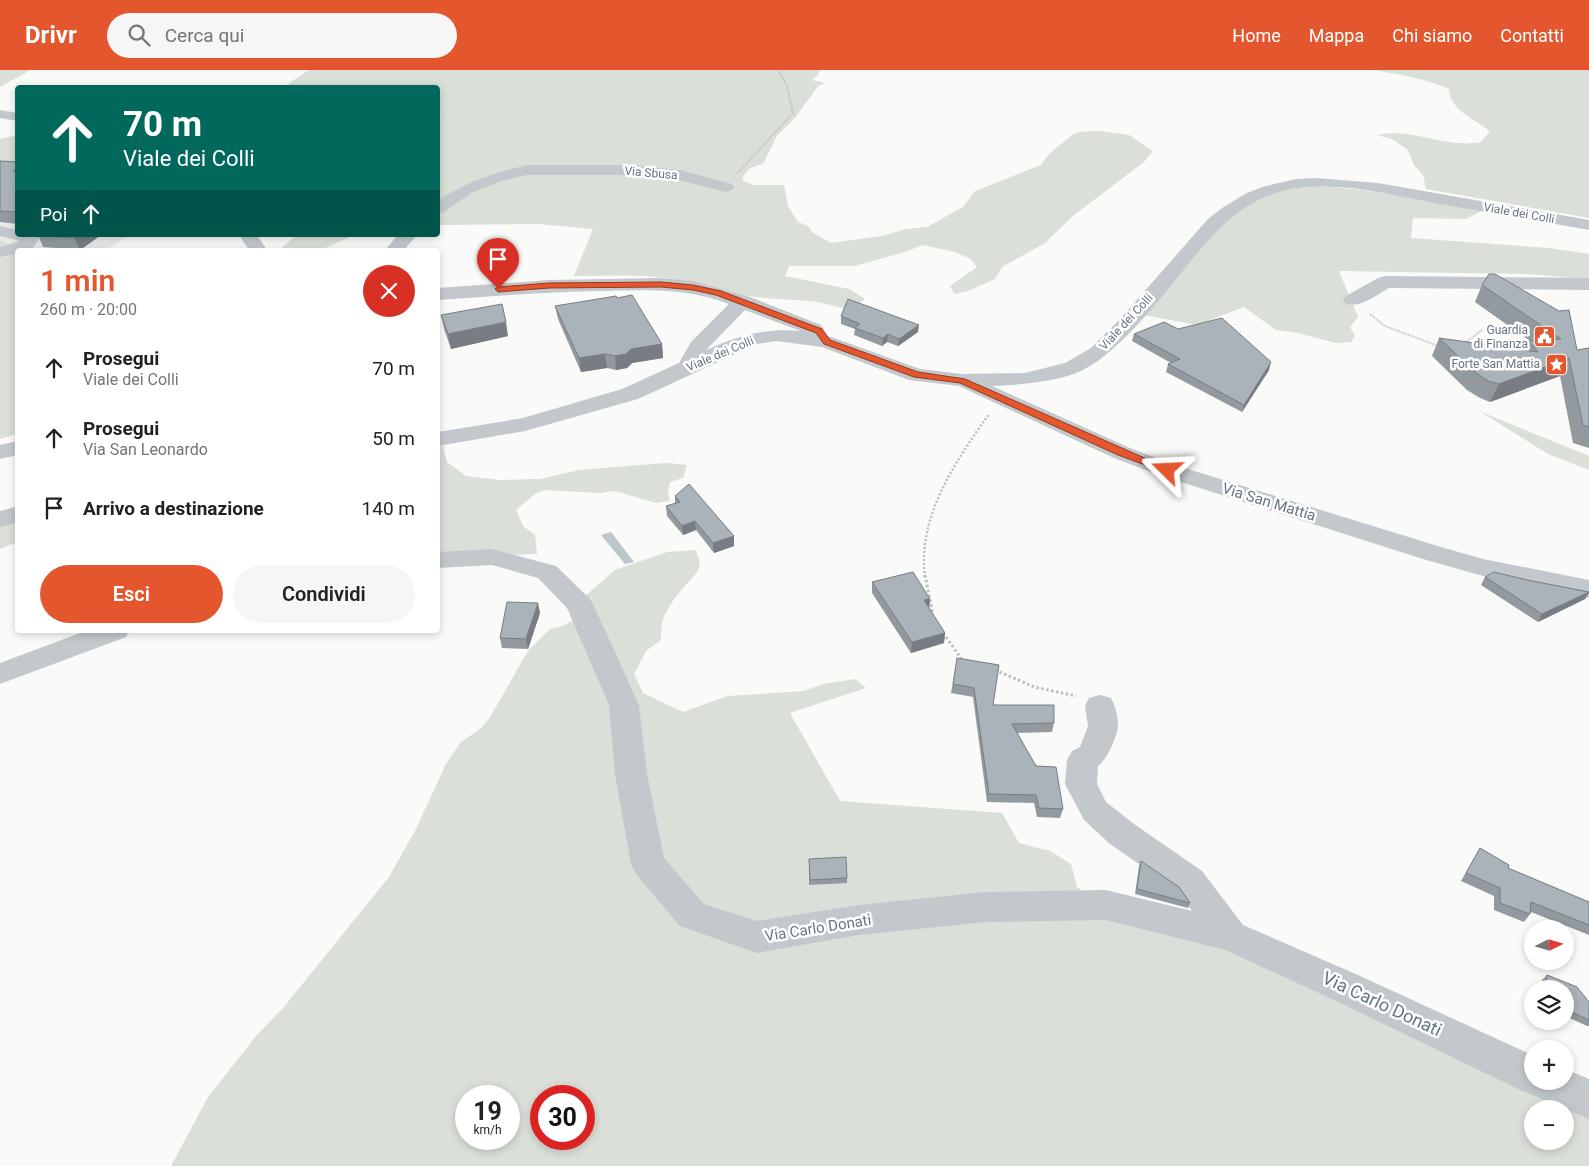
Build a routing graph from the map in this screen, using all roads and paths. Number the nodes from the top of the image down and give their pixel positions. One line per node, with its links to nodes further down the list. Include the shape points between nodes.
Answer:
1 (778, 70): 4 (path, via 787,86 794,113)
2 (0, 114): 3 (street)
3 (15, 116)
4 (726, 186): 5 (street, Via Sbusa, via 680,175 631,170 527,170 496,177 465,190)
5 (440, 207)
6 (1589, 225): 26 (street, Viale dei Colli, via 1362,186 1318,183 1278,187 1259,193 1228,210 1214,222 1128,323 1098,352 1072,367 1025,379)
7 (0, 231): 8 (street)
8 (15, 234)
9 (26, 237): 12 (street, via 30,238 26,246)
10 (249, 237): 13 (street)
11 (406, 237): 14 (street)
12 (17, 248)
13 (257, 248)
14 (396, 248)
15 (15, 249): 16 (street)
16 (0, 252)
17 (1589, 284): 19 (street, via 1385,282)
18 (440, 294): 20 (street, via 549,286 661,284 701,289)
19 (1353, 300): 23 (path, via 1385,326)
20 (743, 301): 22 (street, via 819,331); 25 (street, via 698,346)
21 (1483, 329): 24 (path)
22 (827, 342): 25 (street, Viale dei Colli, via 776,335 753,338); 26 (street, Viale dei Colli, via 917,375)
23 (1443, 348)
24 (1459, 349)
25 (687, 367): 28 (street, Viale dei Colli, via 630,394 568,413)
26 (962, 380): 27 (street, Via San Mattia)
27 (1001, 398): 34 (street, Via San Mattia, via 1167,470 1432,553); 35 (path, via 974,435 935,504 924,540 923,574)
28 (440, 440)
29 (15, 449): 30 (street)
30 (0, 452)
31 (15, 513): 32 (street)
32 (0, 519)
33 (440, 560): 42 (street, Via Carlo Donati, via 492,557 547,572 579,604 624,705 648,864 692,915 757,937 859,920 986,907 1106,905)
34 (1589, 589)
35 (935, 618)
36 (939, 625): 38 (path, via 963,662)
37 (108, 633): 40 (street)
38 (972, 664)
39 (991, 669): 41 (path, via 1034,687 1067,693)
40 (0, 674)
41 (1100, 706): 42 (street, via 1103,726 1093,754 1083,760 1081,784 1095,811 1190,881)
42 (1230, 936): 43 (street, Via Carlo Donati, via 1345,986)
43 (1524, 1071)
44 (1568, 1090): 45 (street)
45 (1589, 1099)

